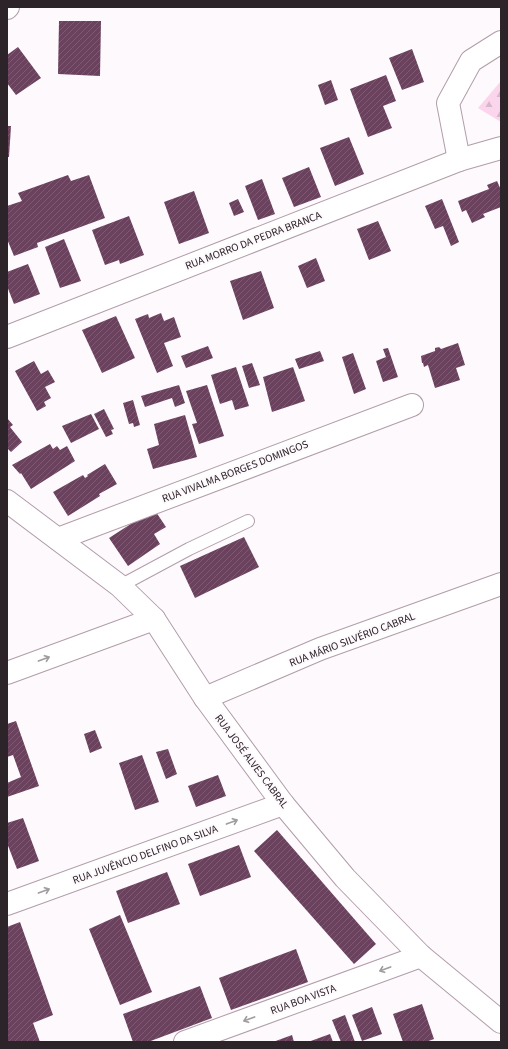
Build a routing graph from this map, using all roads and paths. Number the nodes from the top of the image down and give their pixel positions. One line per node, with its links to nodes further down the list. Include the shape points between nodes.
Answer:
1 (501, 42): 3 (street, via 471,61 448,103)
2 (501, 148): 3 (street, RUA MORRO DA PEDRA BRANCA)
3 (458, 160): 4 (street, RUA MORRO DA PEDRA BRANCA)
4 (7, 337)
5 (412, 405): 8 (street, RUA VIVALMA BORGES DOMINGOS)
6 (7, 501): 8 (street, RUA JOSÉ ALVES CABRAL)
7 (248, 521): 10 (lane)
8 (58, 539): 10 (street, RUA JOSÉ ALVES CABRAL)
9 (501, 584): 13 (street, RUA MÁRIO SILVÉRIO CABRAL, via 320,649)
10 (120, 586): 11 (street, RUA JOSÉ ALVES CABRAL)
11 (154, 619): 12 (street, one-way to 11); 13 (street, RUA JOSÉ ALVES CABRAL)
12 (7, 673)
13 (205, 698): 14 (street, RUA JOSÉ ALVES CABRAL)
14 (283, 804): 15 (street, RUA JUVÊNCIO DELFINO DA SILVA, one-way to 14); 16 (street, RUA JOSÉ ALVES CABRAL, via 345,878)
15 (7, 904)
16 (421, 956): 17 (street, RUA JOSÉ ALVES CABRAL); 18 (street, RUA BOA VISTA, one-way to 18)
17 (501, 1022)
18 (185, 1042)

